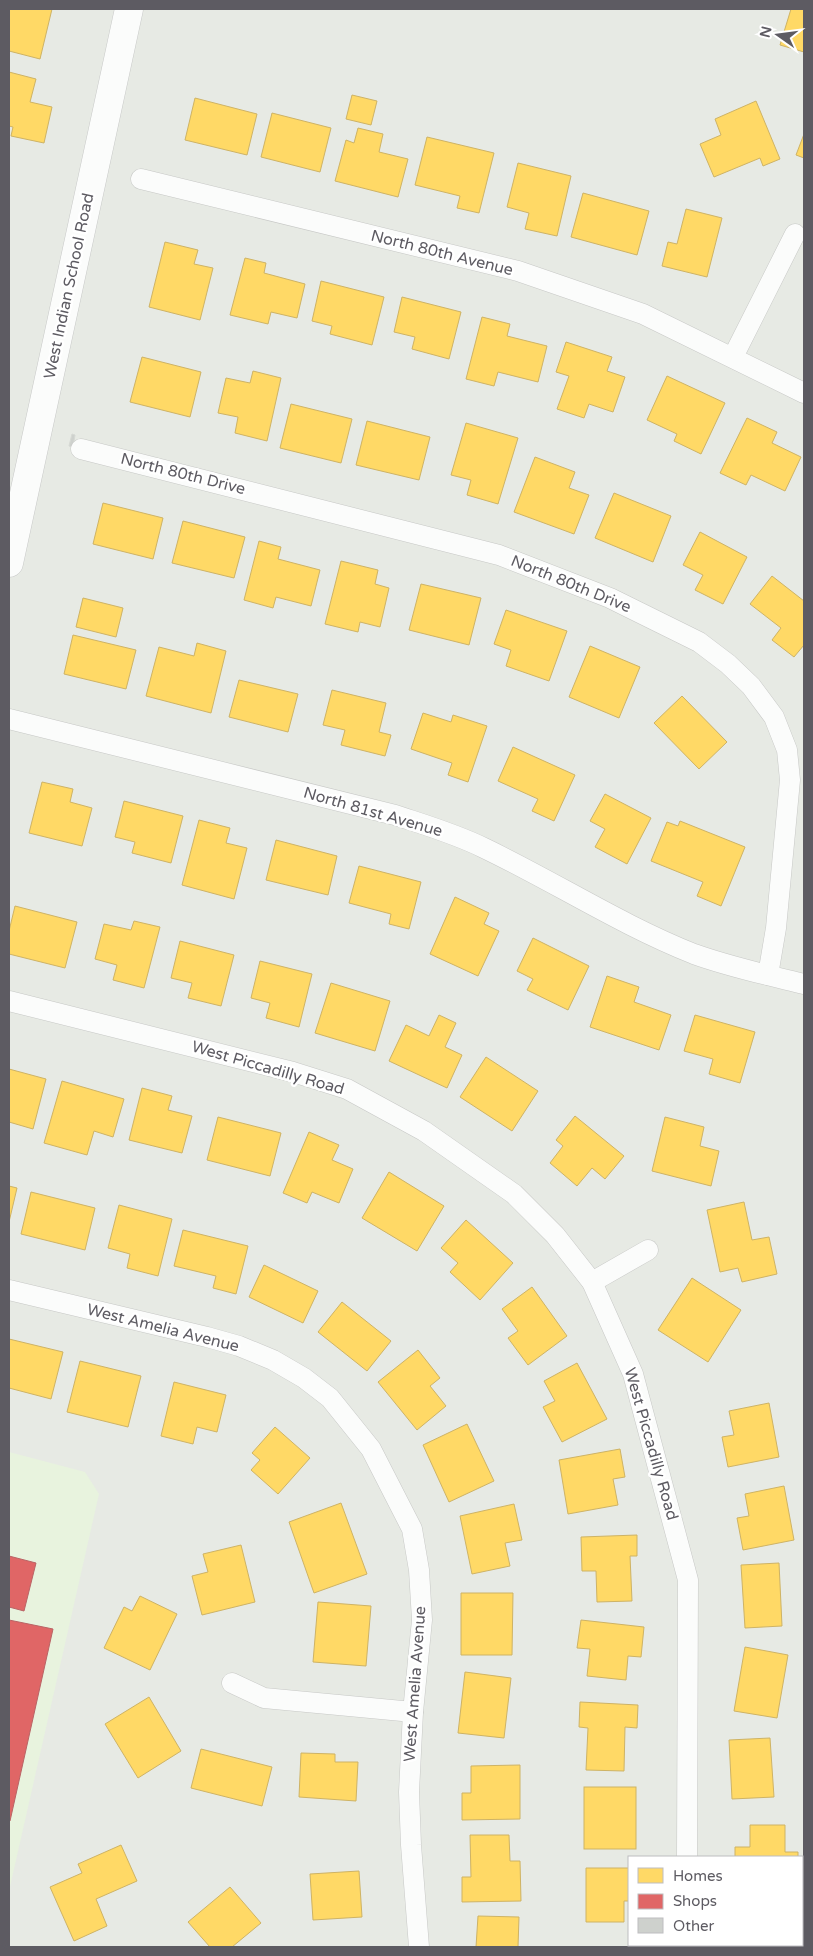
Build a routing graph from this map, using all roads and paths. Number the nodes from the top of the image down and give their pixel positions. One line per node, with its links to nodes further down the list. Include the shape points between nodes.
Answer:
1 (129, 9): 7 (main road, West Indian School Road)
2 (141, 179): 4 (street, North 80th Avenue, via 518,271 643,314)
3 (795, 234): 4 (street)
4 (733, 357): 5 (street, North 80th Avenue)
5 (804, 393)
6 (81, 449): 9 (street, North 80th Drive, via 499,555 610,598 699,642 728,664 752,686 774,717 787,750 790,780 776,928)
7 (9, 564)
8 (9, 719): 9 (street, North 81st Avenue, via 395,815 443,830 650,934 695,954)
9 (768, 975): 10 (street, North 81st Avenue)
10 (804, 984)
11 (9, 1001): 13 (street, West Piccadilly Road, via 293,1072 347,1089 424,1131 514,1194 555,1235)
12 (648, 1250): 13 (street)
13 (592, 1282): 17 (street, West Piccadilly Road, via 633,1374 688,1580)
14 (9, 1290): 16 (street, West Amelia Avenue, via 239,1346 273,1360 330,1398 371,1449 412,1528 422,1620)
15 (232, 1683): 16 (street, via 264,1698)
16 (413, 1712): 18 (street, West Amelia Avenue, via 409,1792)
17 (687, 1856)
18 (419, 1947)

